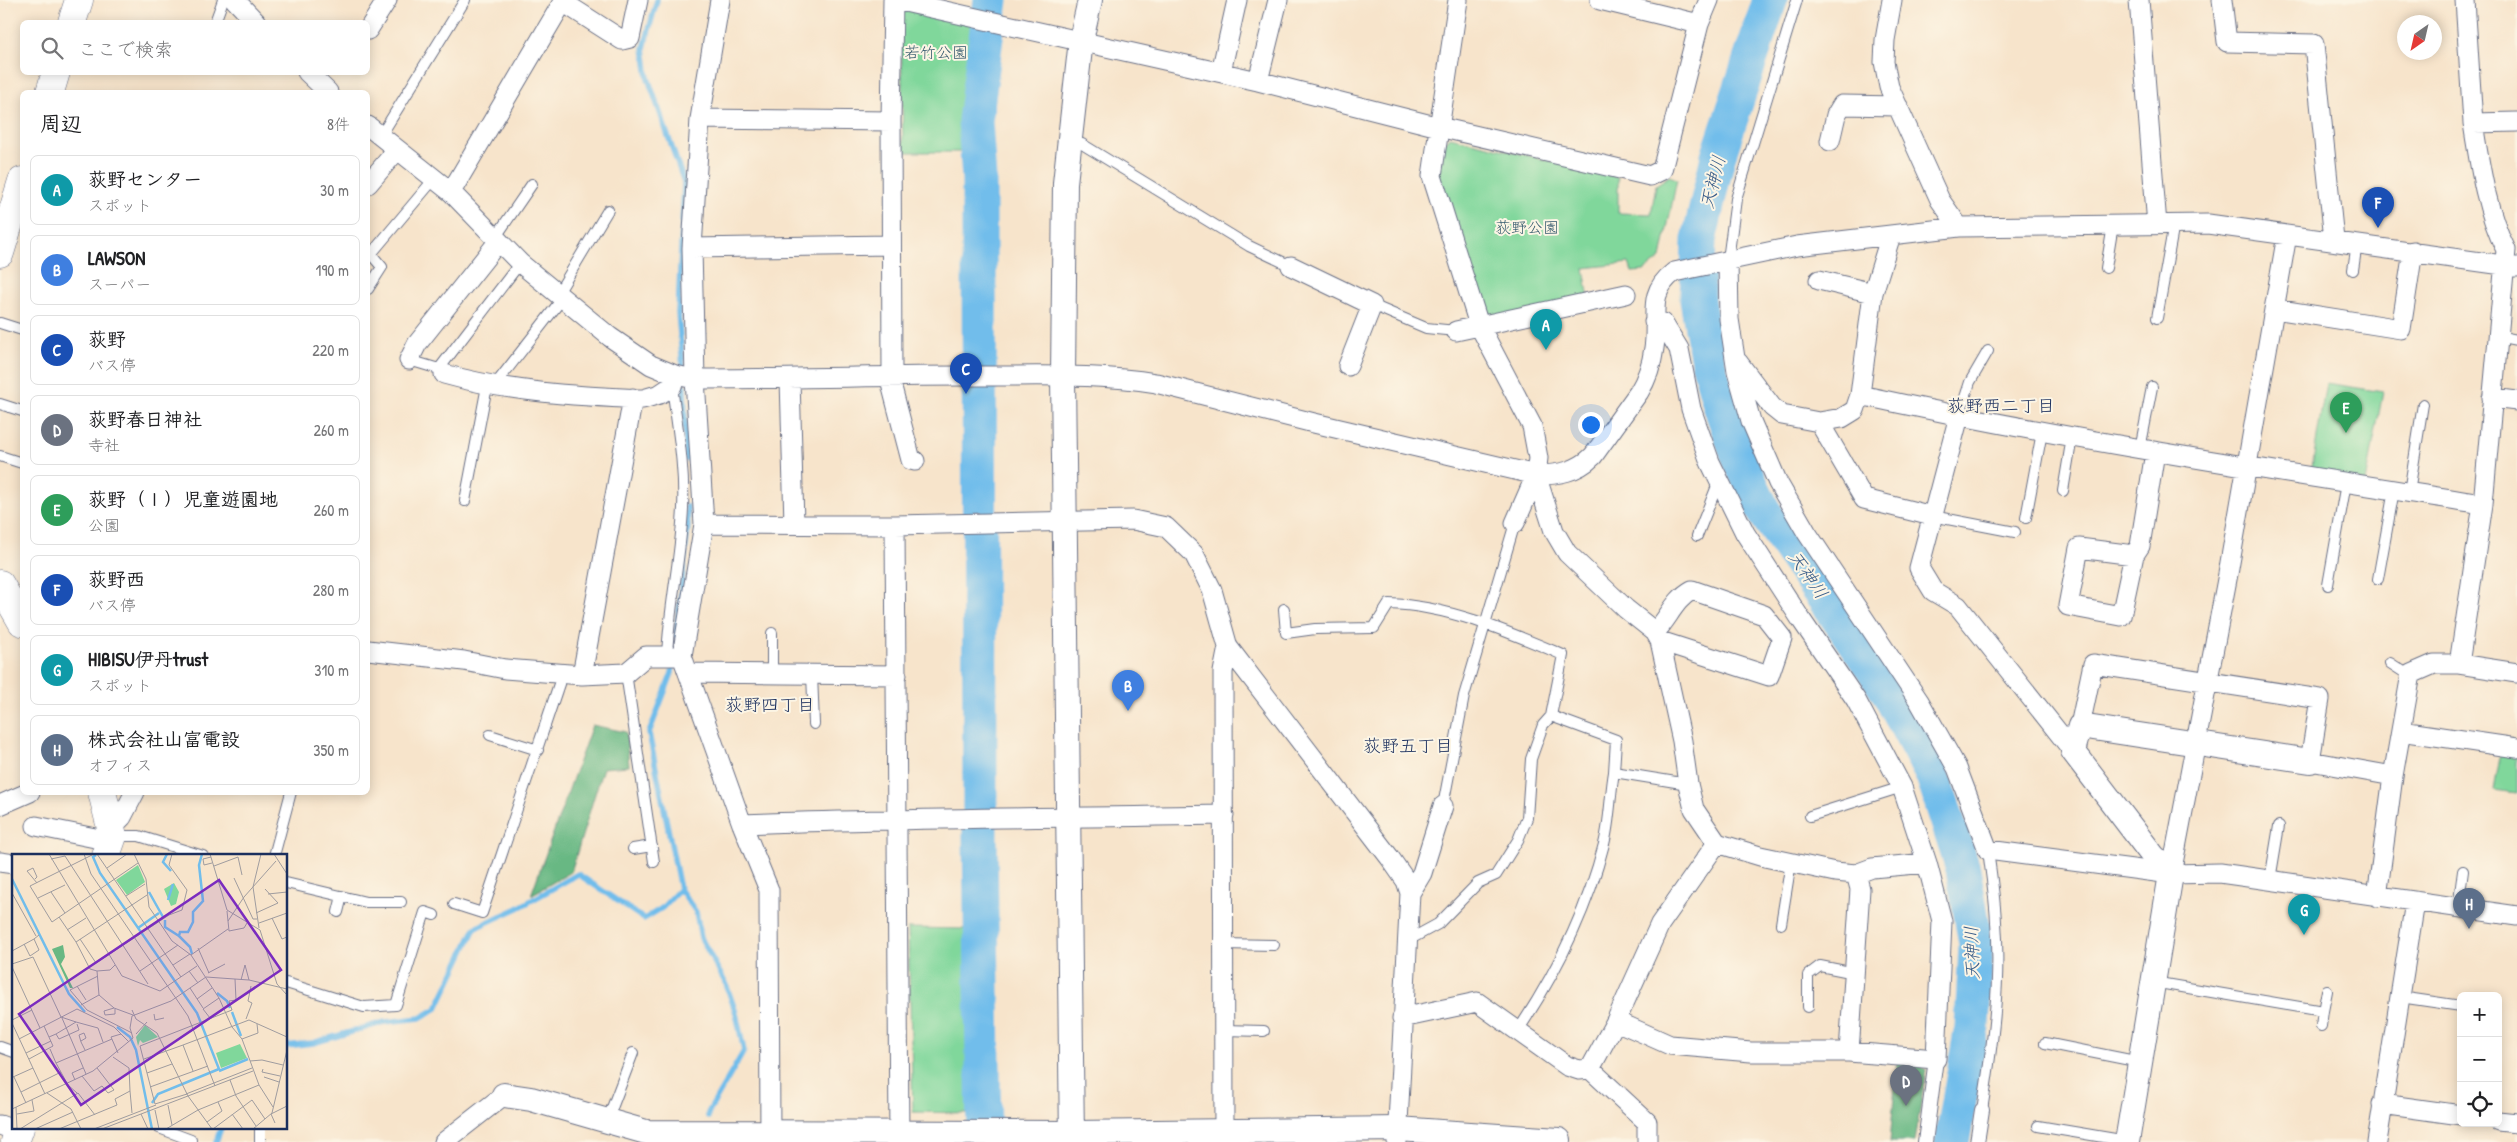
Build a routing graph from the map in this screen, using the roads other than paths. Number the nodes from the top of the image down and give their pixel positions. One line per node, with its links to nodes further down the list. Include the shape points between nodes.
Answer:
1 (79, 0): 20 (main road)
2 (223, 0): 21 (lane)
3 (235, 0): 22 (street)
4 (387, 0): 24 (street)
5 (465, 0): 38 (lane)
6 (638, 0): 46 (street, via 630,38 622,40 569,6 561,5)
7 (720, 0): 33 (street)
8 (895, 0): 25 (street); 34 (street)
9 (1090, 0): 25 (street)
10 (1237, 0): 26 (street)
11 (1278, 0): 29 (street)
12 (1458, 0): 37 (street)
13 (1600, 0): 23 (street)
14 (1709, 0): 23 (street)
15 (1797, 0): 60 (lane, via 1736,199)
16 (1892, 0): 32 (street, via 1884,62 1889,88)
17 (2139, 0): 49 (street)
18 (2222, 0): 54 (street, via 2227,42 2314,44)
19 (2465, 0): 36 (street)
20 (73, 20)
21 (216, 20)
22 (254, 20)
23 (1699, 24): 37 (street, via 1662,170 1650,176)
24 (370, 27)
25 (1081, 40): 26 (street); 40 (street)
26 (1221, 72): 29 (street)
27 (55, 75): 30 (main road)
28 (310, 75): 31 (street)
29 (1258, 81): 37 (street)
30 (51, 90)
31 (326, 90)
32 (1898, 106): 39 (street, via 1842,105 1829,114); 50 (street, via 1940,200)
33 (700, 119): 34 (street); 57 (street)
34 (891, 121): 56 (street)
35 (2517, 122): 36 (street)
36 (2472, 123): 63 (street, via 2494,226)
37 (1439, 127): 76 (street, via 1432,176)
38 (374, 132): 41 (street)
39 (1830, 142)
40 (1068, 143): 62 (lane, via 1082,144 1249,246); 87 (street)
41 (397, 150): 42 (street); 43 (street)
42 (434, 179): 46 (street); 67 (lane, via 371,254 382,267)
43 (370, 182)
44 (532, 184): 53 (lane)
45 (20, 188): 59 (main road)
46 (451, 192): 53 (street)
47 (608, 210): 70 (lane)
48 (2113, 225): 49 (street); 50 (street); 64 (lane)
49 (2166, 225): 52 (street, via 2208,224); 73 (lane)
50 (1959, 227): 51 (street)
51 (1891, 235): 60 (street, via 1797,246); 68 (street)
52 (2287, 235): 54 (street); 72 (street)
53 (497, 240): 61 (street); 83 (street, via 417,344)
54 (2334, 240): 55 (street)
55 (2357, 244): 58 (street); 65 (lane)
56 (891, 245): 57 (street); 86 (street)
57 (692, 248): 88 (street)
58 (2413, 251): 63 (street); 72 (street, via 2400,334)
59 (0, 253)
60 (1728, 260): 74 (street, via 1674,272 1658,287); 82 (street, via 1729,319)
61 (520, 263): 70 (street); 85 (lane)
62 (1291, 266): 71 (street)
63 (2511, 267): 79 (street)
64 (2106, 268)
65 (2354, 270)
66 (1819, 280): 68 (street)
67 (370, 286)
68 (1873, 293): 93 (street)
69 (1626, 294): 76 (street)
70 (560, 297): 90 (street); 91 (lane)
71 (1372, 305): 78 (lane, via 1426,328); 84 (street)
72 (2275, 310): 108 (street)
73 (2158, 318)
74 (1654, 322): 109 (street, via 1654,347 1644,382 1593,456 1584,465 1569,471); 110 (street, via 1663,323 1679,349 1691,409)
75 (0, 323): 77 (lane)
76 (1479, 325): 78 (street); 109 (street, via 1532,426 1538,458)
77 (20, 329)
78 (1456, 331)
79 (2497, 336): 80 (lane); 95 (street)
80 (2517, 340)
81 (1988, 350): 100 (lane, via 1970,382)
82 (1734, 357): 101 (street, via 1782,415); 179 (street, via 1751,421 1778,483 1808,534 1919,701 1957,768)
83 (409, 360): 85 (lane)
84 (1348, 366)
85 (441, 372): 91 (street)
86 (890, 375): 87 (street); 89 (street); 106 (street)
87 (1062, 376): 109 (street, via 1131,378 1156,383); 118 (street)
88 (695, 379): 89 (street); 90 (street); 120 (street)
89 (790, 379): 121 (street)
90 (673, 380): 94 (street, via 660,394); 136 (lane, via 683,508 668,627)
91 (491, 386): 94 (street, via 529,392); 114 (lane, via 470,454)
92 (2152, 387): 104 (lane)
93 (1860, 395): 100 (street); 101 (street, via 1855,410 1842,418)
94 (633, 398): 144 (street)
95 (2492, 398): 96 (street); 115 (street)
96 (2517, 401)
97 (0, 404): 99 (lane)
98 (2423, 404): 113 (lane)
99 (20, 410)
100 (1959, 416): 102 (street); 116 (street)
101 (1819, 422): 116 (street, via 1864,499)
102 (2042, 432): 103 (street); 117 (lane)
103 (2072, 437): 104 (street); 112 (lane)
104 (2147, 451): 108 (street); 125 (street, via 2140,546)
105 (0, 456): 107 (lane)
106 (910, 461)
107 (20, 462)
108 (2247, 467): 111 (street); 147 (street)
109 (1536, 475): 119 (street); 133 (street, via 1554,531 1567,553)
110 (1719, 481): 124 (lane); 161 (street, via 1745,533 1856,700)
111 (2346, 483): 113 (street); 128 (lane)
112 (2063, 490)
113 (2402, 491): 115 (street); 126 (lane)
114 (465, 501)
115 (2483, 504): 138 (street)
116 (1932, 516): 123 (lane); 156 (street, via 1918,568 1933,591 1958,606)
117 (2026, 518)
118 (1066, 522): 122 (street); 134 (street, via 1133,520 1166,527 1194,554 1212,590); 171 (street)
119 (1515, 523): 131 (lane)
120 (704, 524): 121 (street); 136 (street)
121 (794, 524): 122 (street)
122 (895, 525): 145 (street)
123 (2015, 532)
124 (1697, 536)
125 (2134, 555)
126 (2378, 579)
127 (0, 584): 130 (main road)
128 (2328, 585)
129 (1284, 610): 131 (lane, via 1286,633 1374,628 1389,604 1407,604)
130 (20, 612)
131 (1484, 623): 148 (lane, via 1564,655); 167 (lane, via 1464,696)
132 (772, 633): 142 (lane)
133 (1658, 636): 133 (street, via 1679,597 1692,590 1764,615 1782,638 1768,676); 160 (street, via 1682,741)
134 (1228, 647): 168 (street, via 1223,672); 190 (street, via 1390,858)
135 (370, 650): 139 (street, via 505,669)
136 (679, 662): 140 (street, via 646,656); 142 (street); 172 (street)
137 (2390, 663): 146 (lane)
138 (2459, 664): 141 (street); 146 (street, via 2434,664)
139 (563, 672): 144 (street); 155 (lane)
140 (626, 673): 144 (street); 177 (lane)
141 (2517, 673)
142 (772, 674): 143 (street)
143 (812, 674): 145 (street); 149 (lane)
144 (582, 675)
145 (897, 675): 170 (street)
146 (2410, 676): 151 (street)
147 (2208, 681): 150 (street, via 2093,664); 153 (street); 157 (street, via 2320,699)
148 (1551, 716): 158 (lane, via 1616,740); 201 (lane, via 1543,725 1531,759 1528,818 1496,875 1478,883 1438,924 1416,936)
149 (814, 724)
150 (2080, 726): 153 (street); 156 (street)
151 (2401, 730): 154 (street); 159 (street)
152 (490, 736): 155 (lane)
153 (2196, 745): 157 (street); 187 (street)
154 (2517, 748)
155 (538, 750): 195 (lane, via 482,913)
156 (2073, 751): 187 (street, via 2153,856)
157 (2310, 761): 159 (street)
158 (1614, 772): 160 (lane); 217 (lane, via 1604,843 1574,929 1540,997)
159 (2393, 776): 192 (street)
160 (1688, 784): 176 (street, via 1694,809)
161 (1902, 787): 169 (lane); 184 (street)
162 (23, 795): 166 (street)
163 (102, 795): 175 (main road)
164 (133, 795): 175 (street)
165 (290, 795): 181 (lane)
166 (0, 805)
167 (1443, 806): 190 (street, via 1422,873)
168 (1224, 815): 171 (street); 202 (street)
169 (1810, 816)
170 (897, 818): 171 (street); 172 (street); 239 (street)
171 (1066, 818): 240 (street)
172 (742, 824): 238 (street, via 769,890)
173 (36, 826): 175 (street)
174 (2278, 826): 188 (lane)
175 (110, 840): 180 (lane, via 139,836)
176 (1716, 843): 183 (street); 213 (street, via 1660,924)
177 (652, 846): 178 (lane); 182 (lane)
178 (633, 849)
179 (1988, 850): 187 (street); 228 (lane, via 1996,923 1996,982 1993,1042)
180 (197, 854)
181 (275, 854)
182 (654, 862)
183 (1791, 862): 186 (street); 200 (lane)
184 (1927, 863): 186 (street, via 1872,868); 223 (street, via 1942,921)
185 (2463, 871): 196 (lane)
186 (1856, 874): 204 (street, via 1860,890)
187 (2171, 874): 188 (street, via 2220,873); 205 (street)
188 (2270, 880): 192 (street)
189 (288, 883): 191 (lane)
190 (1410, 893): 201 (street)
191 (342, 896): 193 (lane, via 366,902); 197 (lane)
192 (2377, 897): 194 (street)
193 (401, 902)
194 (2415, 902): 196 (street); 208 (street)
195 (454, 904)
196 (2458, 908): 199 (street)
197 (338, 912)
198 (434, 915): 206 (lane, via 425,912 396,1004 364,1007)
199 (2517, 916)
200 (1780, 924)
201 (1406, 936): 212 (street)
202 (1222, 944): 203 (lane); 215 (street)
203 (1274, 945)
204 (1855, 973): 210 (lane, via 1820,966 1808,975); 222 (street)
205 (2153, 982): 211 (lane); 224 (street)
206 (288, 984)
207 (2327, 991): 211 (lane)
208 (2400, 998): 209 (lane); 227 (street)
209 (2457, 1005)
210 (1808, 1007)
211 (2323, 1011): 214 (lane)
212 (1402, 1018): 217 (street, via 1477,1002); 236 (street)
213 (1616, 1021): 222 (street, via 1670,1045 1776,1053); 225 (street)
214 (2321, 1026)
215 (1223, 1030): 216 (lane); 235 (street)
216 (1264, 1031)
217 (1517, 1032): 225 (street, via 1566,1066)
218 (2044, 1043): 224 (lane)
219 (0, 1047): 220 (lane)
220 (12, 1051)
221 (633, 1052): 230 (lane)
222 (1849, 1052): 223 (street)
223 (1936, 1059): 245 (street)
224 (2140, 1062): 247 (street)
225 (1590, 1070): 244 (street, via 1647,1122)
226 (504, 1095): 230 (street, via 531,1099); 243 (street)
227 (2382, 1104): 229 (street); 248 (street)
228 (1982, 1110): 246 (street)
229 (2457, 1114)
230 (607, 1121): 237 (street)
231 (2502, 1122): 232 (street)
232 (2517, 1124)
233 (2038, 1126): 247 (lane)
234 (176, 1131): 241 (lane)
235 (1224, 1136): 236 (street); 240 (street)
236 (1397, 1136): 242 (street)
237 (668, 1137): 238 (street)
238 (770, 1137): 239 (street)
239 (899, 1137): 240 (street, via 984,1132)
240 (1072, 1137)
241 (191, 1140)
242 (1559, 1141)
243 (444, 1142)
244 (1647, 1142)
245 (1925, 1142)
246 (1977, 1142)
247 (2127, 1142)
248 (2377, 1142)

